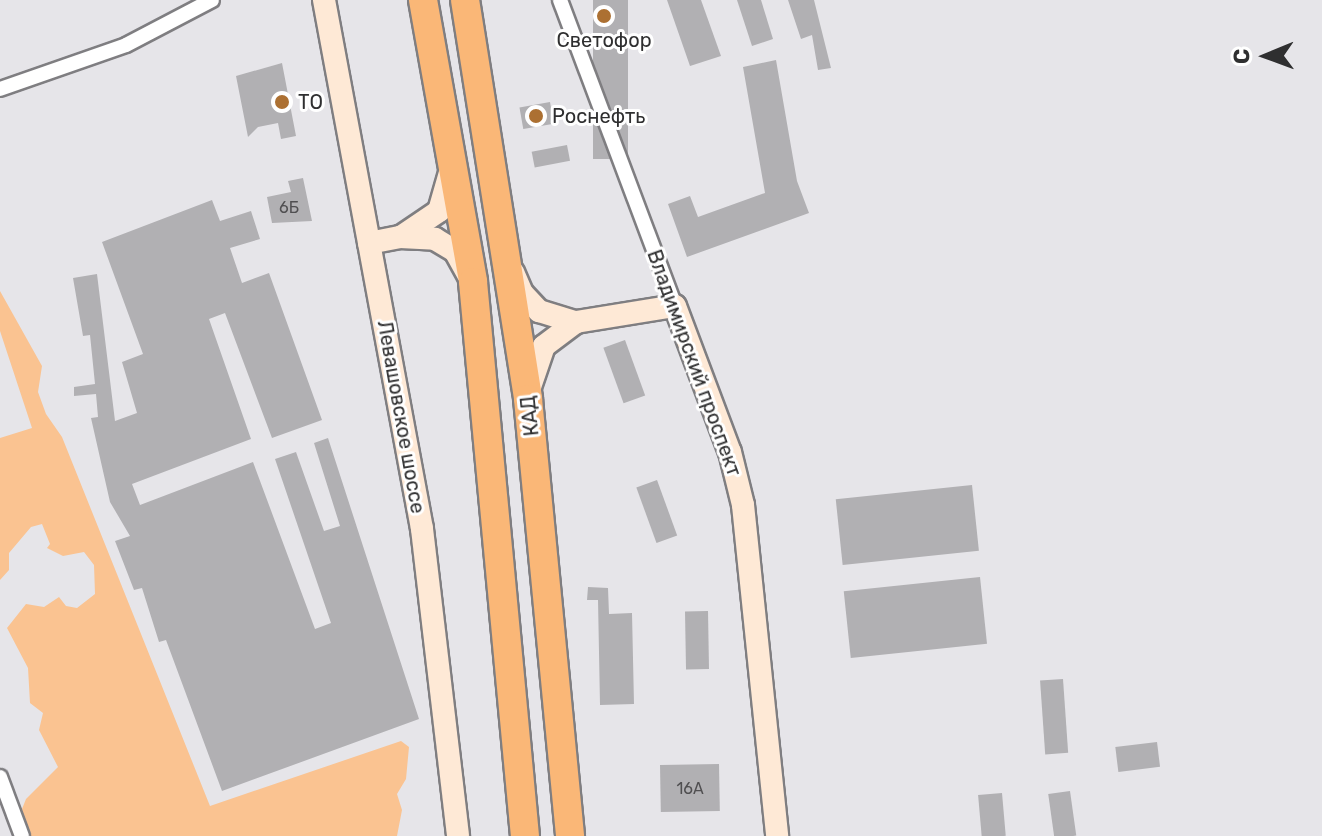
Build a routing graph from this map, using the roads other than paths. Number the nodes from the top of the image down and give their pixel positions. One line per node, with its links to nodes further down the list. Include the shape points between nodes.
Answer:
1 (212, 0): 6 (street, via 126,45)
2 (324, 0): 9 (main road, Левашовское шоссе)
3 (423, 0): 7 (highway)
4 (465, 0): 10 (highway, КАД)
5 (560, 0): 12 (street, Владимирский проспект)
6 (0, 89)
7 (452, 152): 8 (main road, via 450,186 439,211); 11 (highway)
8 (400, 237): 9 (main road); 11 (main road, via 446,243)
9 (369, 243): 17 (main road, Левашовское шоссе, via 428,572)
10 (510, 265): 13 (main road, via 530,303); 14 (highway, КАД)
11 (473, 282): 18 (highway)
12 (675, 306): 13 (main road); 20 (main road, Владимирский проспект, via 730,452 743,505)
13 (576, 322): 14 (main road, via 544,346)
14 (528, 399): 19 (highway, КАД)
15 (0, 777): 16 (street)
16 (22, 836)
17 (458, 836)
18 (525, 836)
19 (570, 836)
20 (777, 836)

